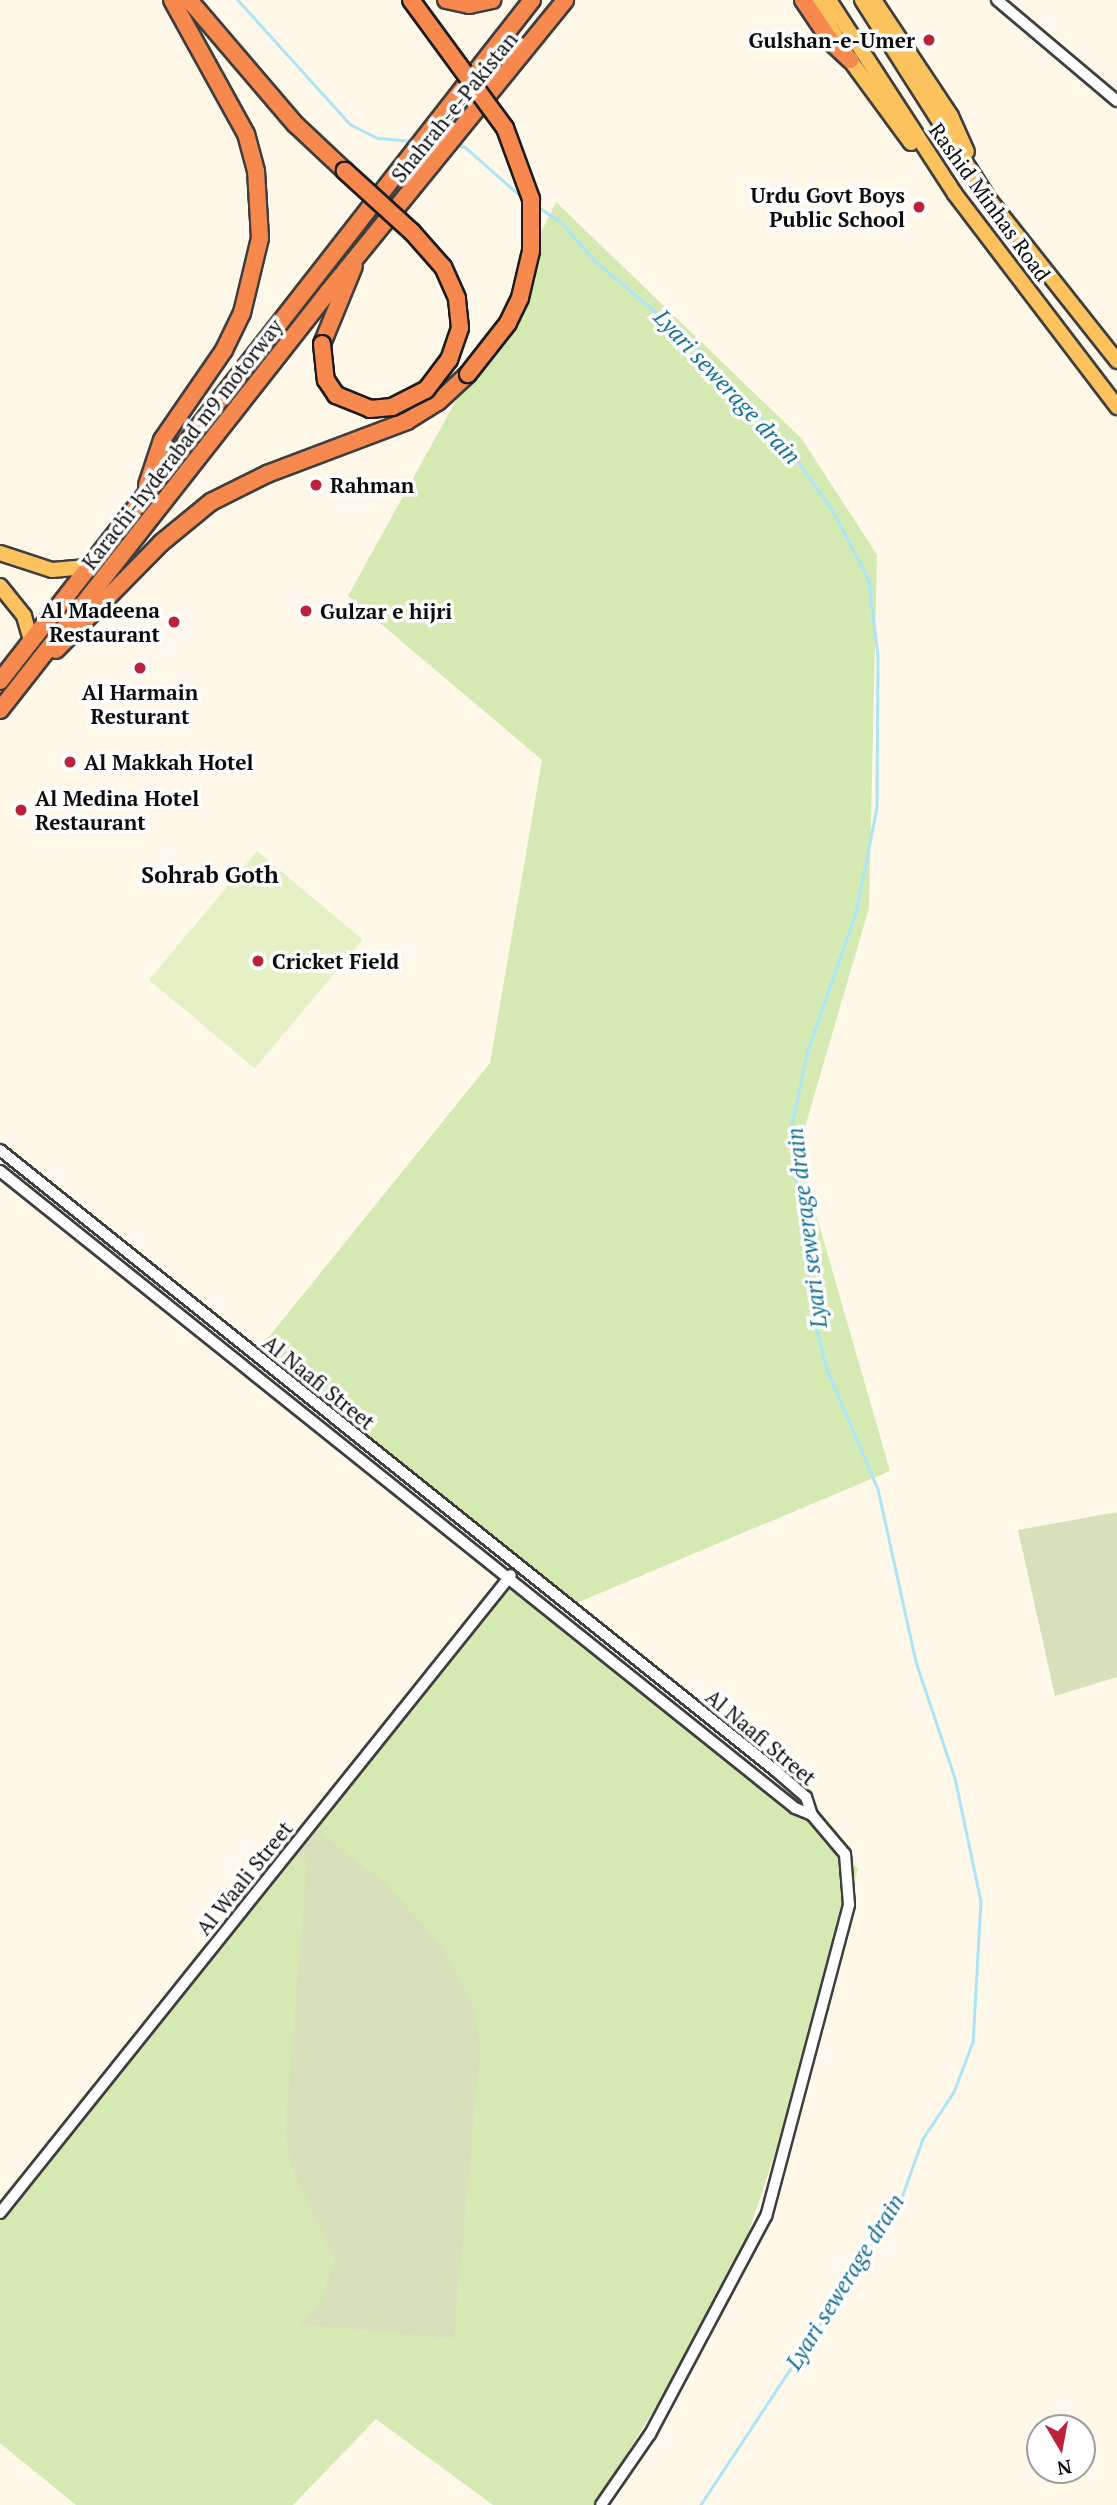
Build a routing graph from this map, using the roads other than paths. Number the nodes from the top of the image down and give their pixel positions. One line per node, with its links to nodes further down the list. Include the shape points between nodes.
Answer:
1 (172, 0): 20 (highway, via 246,134 256,171 260,238 242,313 224,350 162,440)
2 (189, 0): 17 (highway, bridge, via 286,114 443,267 457,298 460,328 449,360 426,390 392,407 370,410 337,395 326,380 322,344)
3 (411, 0): 26 (highway, bridge, via 505,128 531,199 531,251 520,298 502,331 468,374 438,402 407,421 267,474 211,502 161,543)
4 (446, 0): 5 (highway, via 469,5)
5 (492, 0)
6 (532, 0): 20 (highway, Shahrah-e-Pakistan)
7 (565, 0): 16 (highway, Shahrah-e-Pakistan)
8 (791, 0): 12 (highway)
9 (828, 0): 15 (main road, Rashid Minhas Road)
10 (866, 0): 18 (main road, Rashid Minhas Road, via 951,116 988,198)
11 (997, 0): 14 (street)
12 (808, 2): 13 (highway, via 832,43)
13 (850, 60): 15 (main road)
14 (1117, 101)
15 (955, 194): 19 (main road, Rashid Minhas Road)
16 (401, 207): 17 (highway, Karachi-hyderabad m9 motorway)
17 (357, 257): 26 (highway, Karachi-hyderabad m9 motorway)
18 (1117, 361)
19 (1117, 407)
20 (143, 497): 22 (highway, Shahrah-e-Pakistan)
21 (0, 552): 22 (main road, via 52,570)
22 (87, 567): 24 (highway, Shahrah-e-Pakistan)
23 (0, 586): 24 (main road, via 24,616)
24 (30, 637): 25 (highway, Shahrah-e-Pakistan)
25 (0, 681)
26 (19, 686): 27 (highway, Karachi-hyderabad m9 motorway)
27 (0, 710)
28 (0, 1150): 30 (street, Al Naafi Street)
29 (0, 1171): 31 (street, Al Naafi Street)
30 (517, 1568): 31 (street, Al Waali Street); 32 (street, Al Naafi Street, via 776,1771 806,1797)
31 (508, 1579): 32 (street, Al Naafi Street, via 794,1808); 33 (street, Al Waali Street)
32 (812, 1815): 34 (street, via 845,1854 849,1905 766,2216 650,2434)
33 (0, 2213)
34 (601, 2505)

